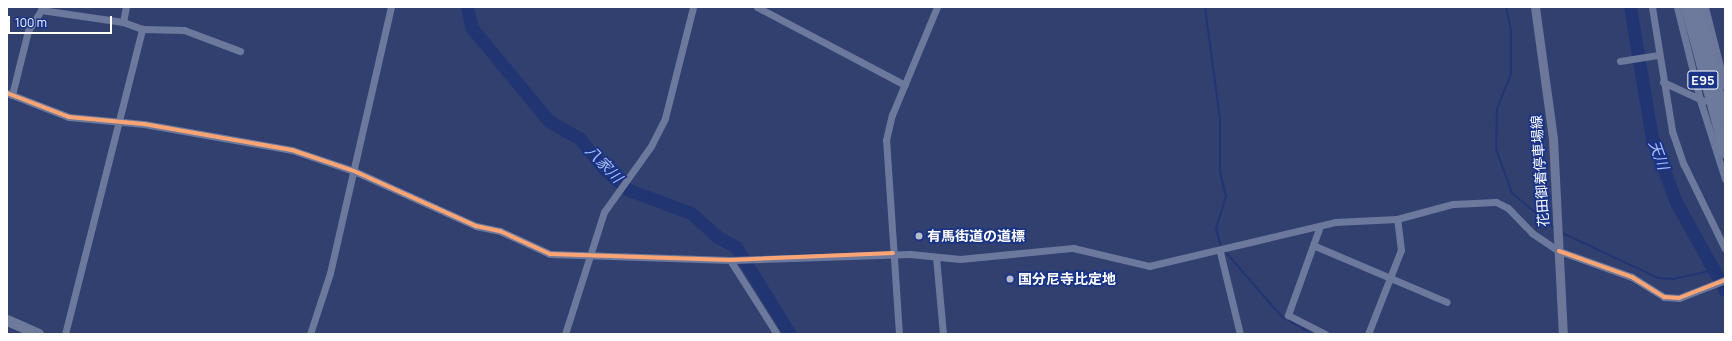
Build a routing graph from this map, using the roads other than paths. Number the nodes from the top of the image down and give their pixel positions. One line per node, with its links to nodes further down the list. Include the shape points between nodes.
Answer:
1 (126, 7): 12 (street)
2 (391, 7): 26 (street)
3 (693, 7): 35 (street, via 665,118 651,146 604,212)
4 (757, 7): 18 (street)
5 (937, 7): 18 (street)
6 (1535, 7): 32 (main road, 花田御着停車場線, via 1553,139)
7 (1652, 7): 15 (street)
8 (1677, 7): 21 (street)
9 (1686, 7): 25 (highway, E95, bridge)
10 (1697, 7): 23 (highway, E95, bridge)
11 (1705, 7): 19 (street)
12 (123, 22): 13 (street); 20 (street, via 41,10 28,31)
13 (142, 29): 14 (street, via 184,30); 24 (street)
14 (240, 51)
15 (1659, 55): 16 (street); 17 (street)
16 (1620, 61)
17 (1663, 82): 21 (street); 31 (street, via 1672,131 1684,166)
18 (905, 85): 34 (street, via 886,140)
19 (1725, 86)
20 (9, 94): 24 (street, via 68,117)
21 (1700, 100): 22 (street); 27 (street)
22 (1725, 110)
23 (1725, 120)
24 (121, 122): 26 (street, via 292,150); 43 (street)
25 (1725, 153)
26 (354, 171): 35 (street, via 476,226 500,231 550,254); 44 (street, via 330,273)
27 (1725, 179)
28 (1397, 219): 29 (street); 32 (street, via 1453,204 1496,202 1508,208 1532,234); 38 (street, via 1400,250)
29 (1320, 226): 30 (street); 33 (street)
30 (1315, 246): 38 (street); 50 (street, via 1288,315)
31 (1725, 249)
32 (1559, 251): 39 (street, via 1632,278 1664,298 1701,291); 52 (main road, 花田御着停車場線)
33 (1220, 252): 36 (street, via 1149,266 1073,248 960,259); 49 (street)
34 (893, 254): 36 (street); 37 (street); 47 (street)
35 (592, 256): 37 (street); 45 (street)
36 (936, 257): 48 (street)
37 (730, 260): 46 (street)
38 (1390, 277): 40 (street); 51 (street)
39 (1725, 280)
40 (1447, 302)
41 (7, 320): 42 (highway)
42 (38, 334)
43 (65, 334)
44 (310, 334)
45 (565, 334)
46 (777, 334)
47 (899, 334)
48 (943, 334)
49 (1240, 334)
50 (1325, 334)
51 (1368, 334)
52 (1563, 334)

